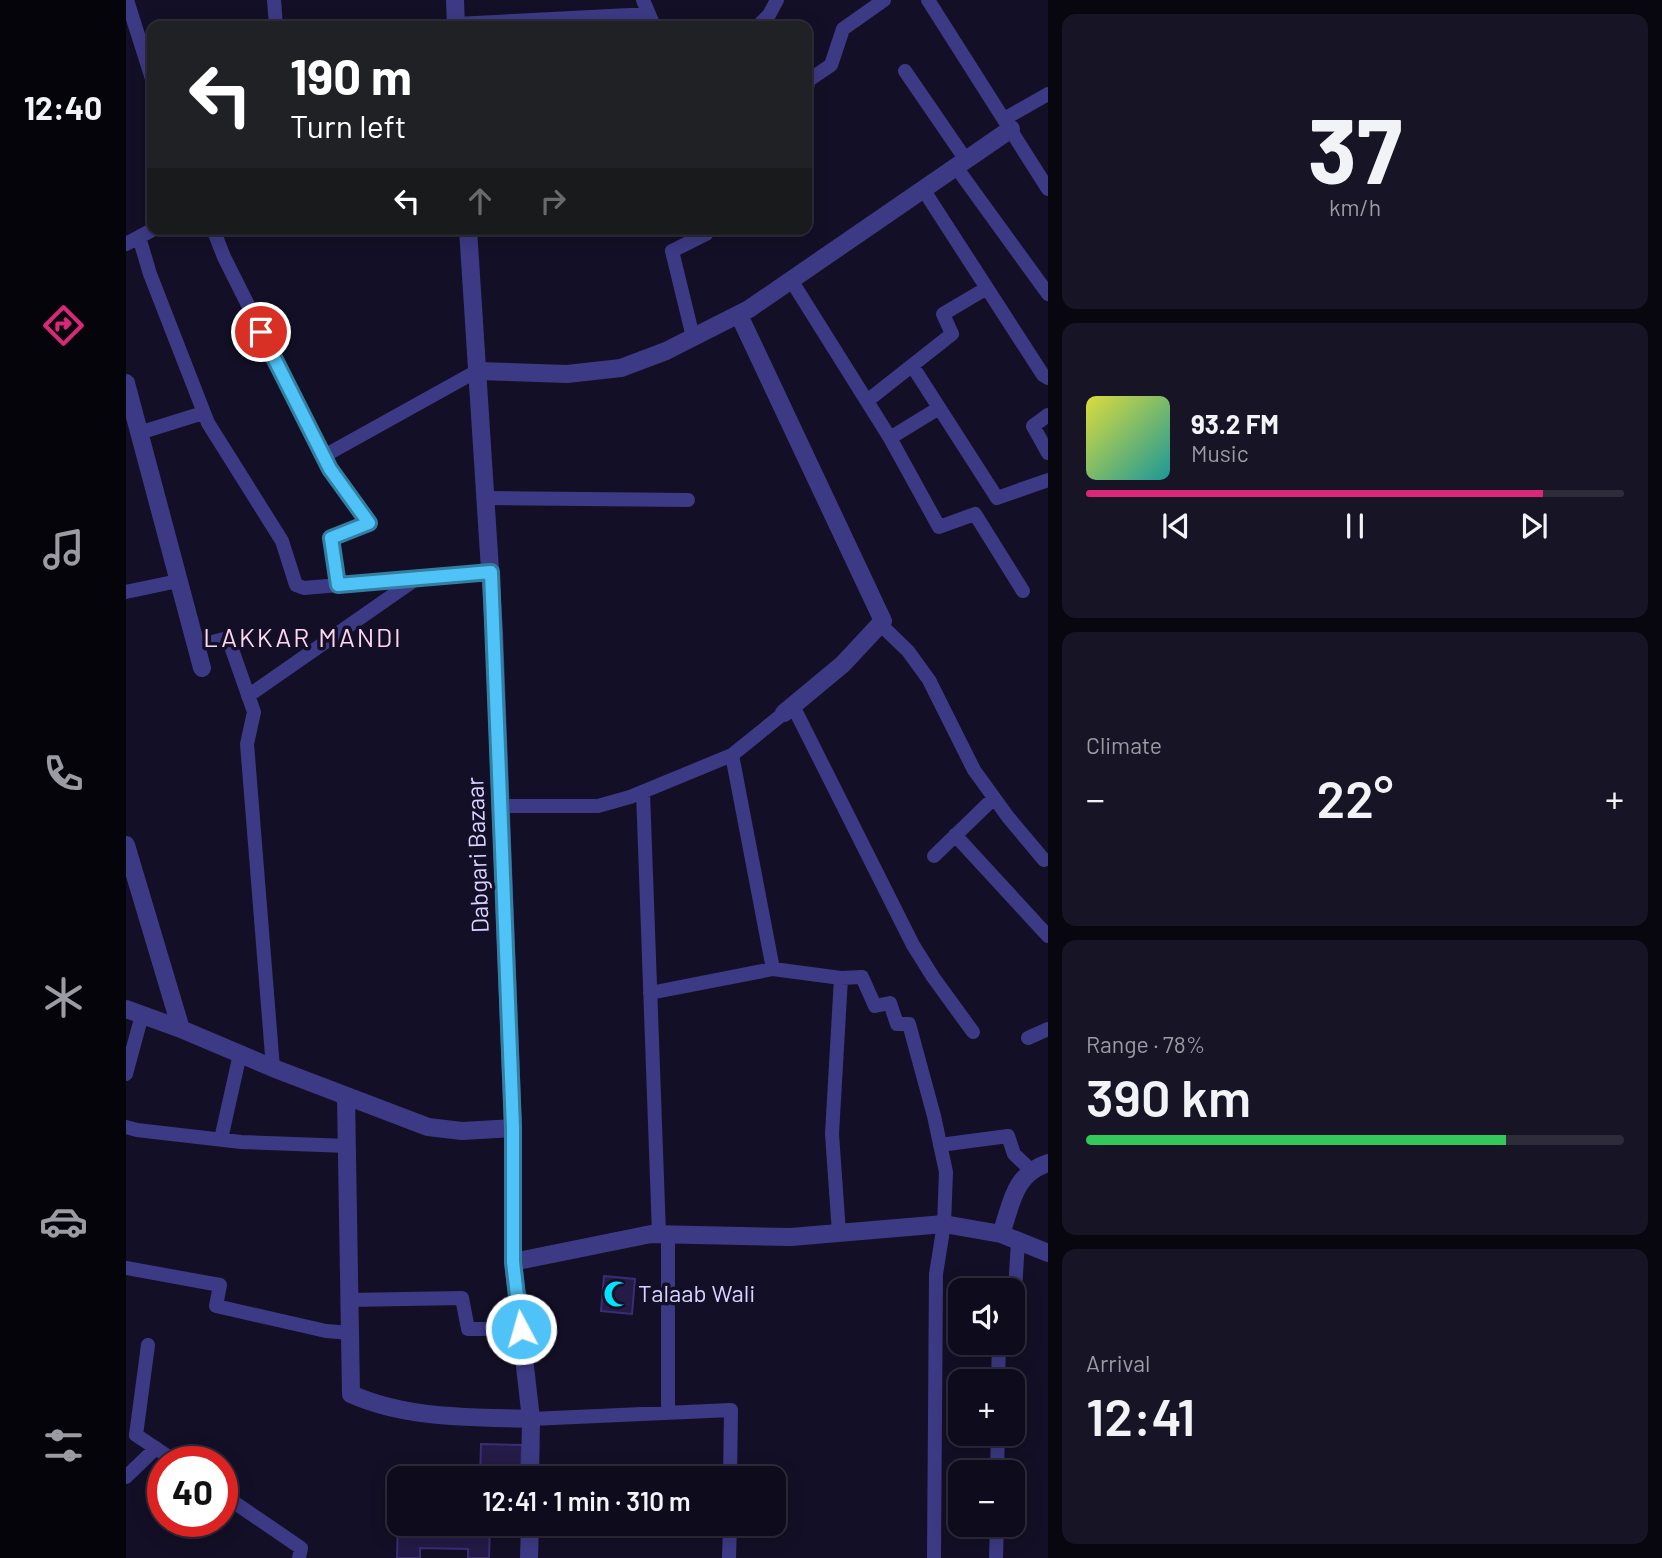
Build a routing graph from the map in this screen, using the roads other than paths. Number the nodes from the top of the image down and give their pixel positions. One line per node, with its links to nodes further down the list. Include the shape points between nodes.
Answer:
1 (127, 0): 13 (lane)
2 (274, 0): 9 (lane)
3 (455, 0): 10 (street)
4 (643, 0): 8 (lane)
5 (776, 0): 12 (lane)
6 (884, 0): 15 (lane, via 843,29 831,65)
7 (928, 0): 17 (lane)
8 (651, 20): 11 (lane)
9 (276, 21)
10 (456, 21)
11 (612, 21)
12 (763, 21)
13 (147, 63)
14 (905, 71): 18 (lane)
15 (812, 78)
16 (1048, 93): 17 (lane)
17 (1008, 124): 18 (street); 20 (lane)
18 (961, 163): 19 (street); 27 (lane)
19 (923, 189): 25 (street); 26 (lane)
20 (1048, 189)
21 (215, 235): 41 (lane)
22 (468, 235): 31 (street, Dabgari Bazaar)
23 (704, 235): 29 (lane, via 672,251)
24 (132, 241): 36 (lane, via 150,274)
25 (791, 280): 28 (street); 34 (lane)
26 (987, 288): 30 (lane, via 943,314 952,334); 32 (lane)
27 (1048, 294)
28 (739, 314): 29 (street); 51 (street, via 883,621)
29 (693, 337): 31 (street, via 621,368 567,374)
30 (913, 367): 34 (lane); 35 (lane)
31 (477, 371): 41 (lane); 43 (street, Dabgari Bazaar)
32 (1048, 378)
33 (126, 383): 38 (street)
34 (867, 401): 39 (lane)
35 (939, 408): 39 (lane); 42 (lane, via 997,498)
36 (204, 413): 38 (lane); 48 (lane, via 282,541 296,586)
37 (1048, 415): 40 (lane, via 1033,426)
38 (139, 433): 47 (street)
39 (890, 438): 50 (lane, via 939,527 975,514)
40 (1048, 453)
41 (324, 456): 48 (lane, via 369,523 331,538)
42 (1048, 480)
43 (485, 498): 44 (lane); 45 (street, Dabgari Bazaar)
44 (688, 500)
45 (491, 572): 46 (lane); 59 (street, Dabgari Bazaar)
46 (417, 579): 48 (lane); 54 (lane)
47 (178, 581): 49 (lane); 52 (street)
48 (338, 585)
49 (126, 592)
50 (1023, 592)
51 (880, 624): 55 (street, via 843,664); 58 (lane, via 929,680 974,770)
52 (196, 646): 53 (street); 54 (lane, via 229,638)
53 (202, 668)
54 (248, 696): 76 (lane, via 254,712 247,744)
55 (788, 709): 56 (lane); 73 (lane, via 913,945)
56 (732, 755): 57 (lane); 67 (lane)
57 (643, 792): 59 (lane, via 598,806); 69 (lane)
58 (994, 797): 60 (lane); 63 (lane)
59 (500, 806): 80 (street, Dabgari Bazaar)
60 (956, 835): 62 (lane); 66 (lane)
61 (126, 845): 65 (street)
62 (934, 856)
63 (1044, 860)
64 (126, 891): 65 (street)
65 (143, 901): 71 (street)
66 (1048, 936)
67 (773, 969): 68 (lane); 69 (lane)
68 (841, 978): 82 (lane, via 862,977 875,1006 890,1003 897,1024 909,1024); 86 (lane, via 832,1134)
69 (650, 993): 87 (lane)
70 (134, 1012): 71 (street); 77 (lane)
71 (181, 1029): 75 (street)
72 (1048, 1029): 74 (lane)
73 (973, 1031)
74 (1028, 1038)
75 (240, 1054): 76 (street); 81 (lane)
76 (273, 1068): 78 (street)
77 (126, 1074)
78 (346, 1096): 80 (street, via 428,1127 462,1131); 83 (street)
79 (126, 1127): 81 (lane)
80 (513, 1128): 90 (street, Dabgari Bazaar)
81 (221, 1139): 83 (lane)
82 (940, 1145): 84 (lane, via 1007,1136 1014,1154); 85 (lane, via 946,1172)
83 (348, 1146): 93 (street)
84 (1040, 1167): 88 (street, via 1019,1182)
85 (944, 1224): 86 (street); 88 (street); 111 (lane, via 936,1274)
86 (839, 1233): 87 (street, via 791,1237)
87 (664, 1234): 90 (street); 97 (lane)
88 (1009, 1237): 89 (street); 92 (lane)
89 (1048, 1253)
90 (513, 1262): 94 (street, Dabgari Bazaar)
91 (126, 1268): 95 (lane, via 220,1285 216,1306)
92 (1014, 1278)
93 (349, 1300): 94 (lane, via 462,1298 468,1328); 95 (street)
94 (521, 1329): 98 (street, Dabgari Bazaar)
95 (350, 1333): 98 (street, via 351,1394 407,1410)
96 (148, 1345): 99 (lane, via 136,1435)
97 (668, 1412): 98 (lane); 102 (lane, via 732,1410)
98 (531, 1419): 101 (street, Dabgari Bazaar)
99 (153, 1446)
100 (147, 1457): 103 (lane)
101 (530, 1466)
102 (730, 1466)
103 (126, 1477)
104 (238, 1505): 108 (lane, via 301,1548)
105 (530, 1536): 109 (street)
106 (730, 1536): 110 (lane)
107 (997, 1537): 112 (lane)
108 (299, 1558)
109 (529, 1558)
110 (729, 1558)
111 (934, 1558)
112 (996, 1558)

